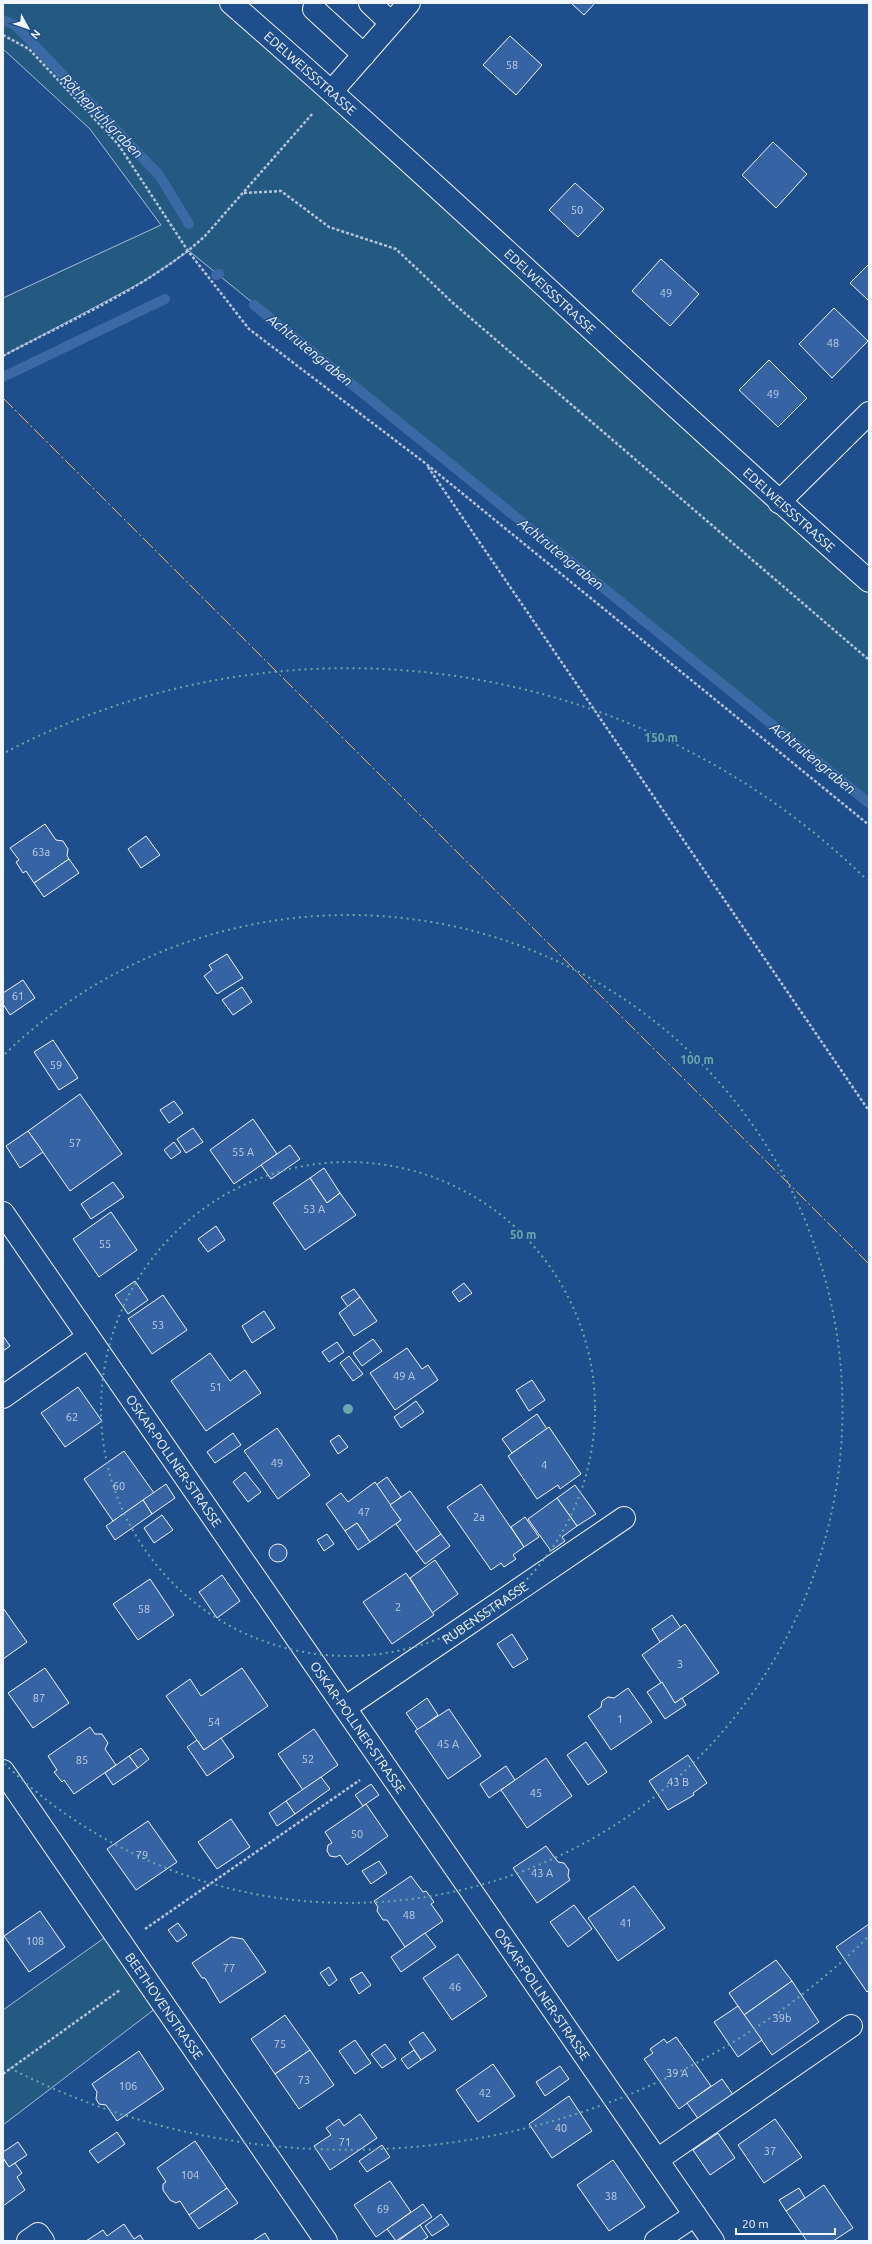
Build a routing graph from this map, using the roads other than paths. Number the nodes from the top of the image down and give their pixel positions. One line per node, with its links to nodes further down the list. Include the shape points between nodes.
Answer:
1 (231, 3): 7 (street, EDELWEISSSTRASSE)
2 (370, 3): 5 (street)
3 (409, 3): 5 (street)
4 (314, 9): 6 (street)
5 (391, 23): 6 (street)
6 (364, 55): 7 (street)
7 (332, 91): 9 (street, EDELWEISSSTRASSE)
8 (869, 413): 9 (street)
9 (779, 502): 10 (street, EDELWEISSSTRASSE)
10 (869, 581)
11 (3, 1213): 12 (street, OSKAR-POLLNER-STRASSE)
12 (88, 1337): 13 (street); 15 (street, OSKAR-POLLNER-STRASSE)
13 (3, 1397)
14 (624, 1518): 15 (street, RUBENSSTRASSE)
15 (346, 1707): 18 (street, OSKAR-POLLNER-STRASSE)
16 (3, 1771): 22 (street, BEETHOVENSTRASSE)
17 (850, 2026): 18 (street)
18 (657, 2160): 19 (street, OSKAR-POLLNER-STRASSE)
19 (695, 2215): 23 (street); 24 (street, OSKAR-POLLNER-STRASSE)
20 (28, 2241): 21 (street, via 38,2234)
21 (43, 2241)
22 (326, 2241)
23 (656, 2241)
24 (713, 2241)

